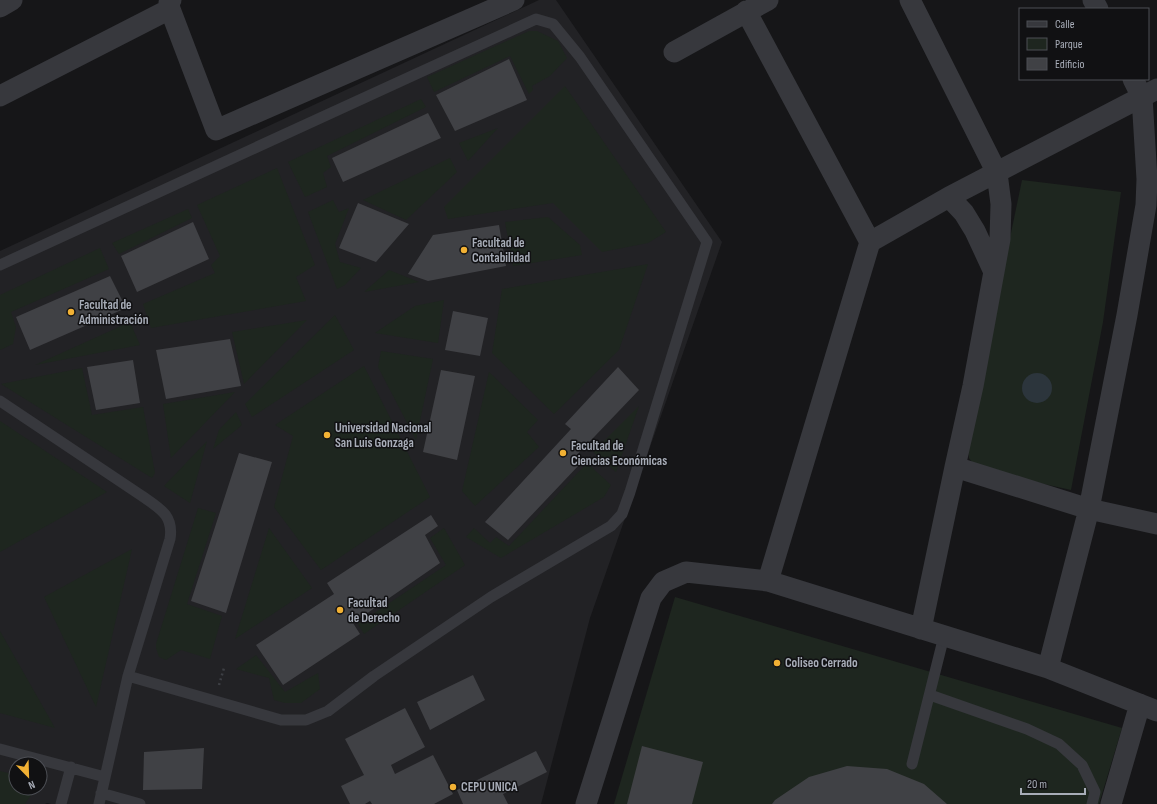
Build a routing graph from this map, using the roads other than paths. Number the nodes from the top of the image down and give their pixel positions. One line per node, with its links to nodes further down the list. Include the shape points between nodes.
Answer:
1 (12, 0): 6 (street)
2 (514, 0): 5 (street, via 216,130)
3 (768, 0): 7 (street)
4 (910, 0): 11 (street)
5 (170, 5): 10 (street)
6 (0, 7)
7 (746, 11): 8 (street); 13 (street)
8 (674, 52)
9 (1144, 88): 11 (street); 18 (street, via 1146,205)
10 (0, 96)
11 (997, 173): 12 (street); 15 (street, via 1002,204 1000,239)
12 (949, 198): 13 (street); 15 (street, via 964,213 975,231)
13 (870, 242): 20 (street)
14 (0, 265): 24 (lane, via 536,19 553,24 580,57 707,242 630,492 622,514 611,526 491,597 374,676 328,711 306,720 281,720)
15 (994, 272): 17 (street)
16 (0, 401): 24 (lane, via 160,508 170,523 170,539)
17 (955, 467): 18 (street); 21 (street)
18 (1090, 509): 19 (street); 23 (street)
19 (1157, 524)
20 (768, 581): 21 (street); 35 (street, via 686,572 663,582 651,598)
21 (921, 629): 22 (street)
22 (944, 636): 23 (street); 25 (lane)
23 (1048, 668): 26 (street)
24 (128, 676): 30 (lane)
25 (930, 695): 28 (lane); 36 (lane, via 1026,729 1059,744 1082,765 1095,792)
26 (1148, 708): 37 (street)
27 (0, 749): 29 (lane)
28 (912, 764)
29 (72, 767): 30 (lane); 32 (lane)
30 (105, 777): 31 (lane)
31 (101, 793): 33 (lane); 34 (lane)
32 (61, 804)
33 (99, 804)
34 (140, 804)
35 (586, 804)
36 (1092, 804)
37 (1111, 804)

